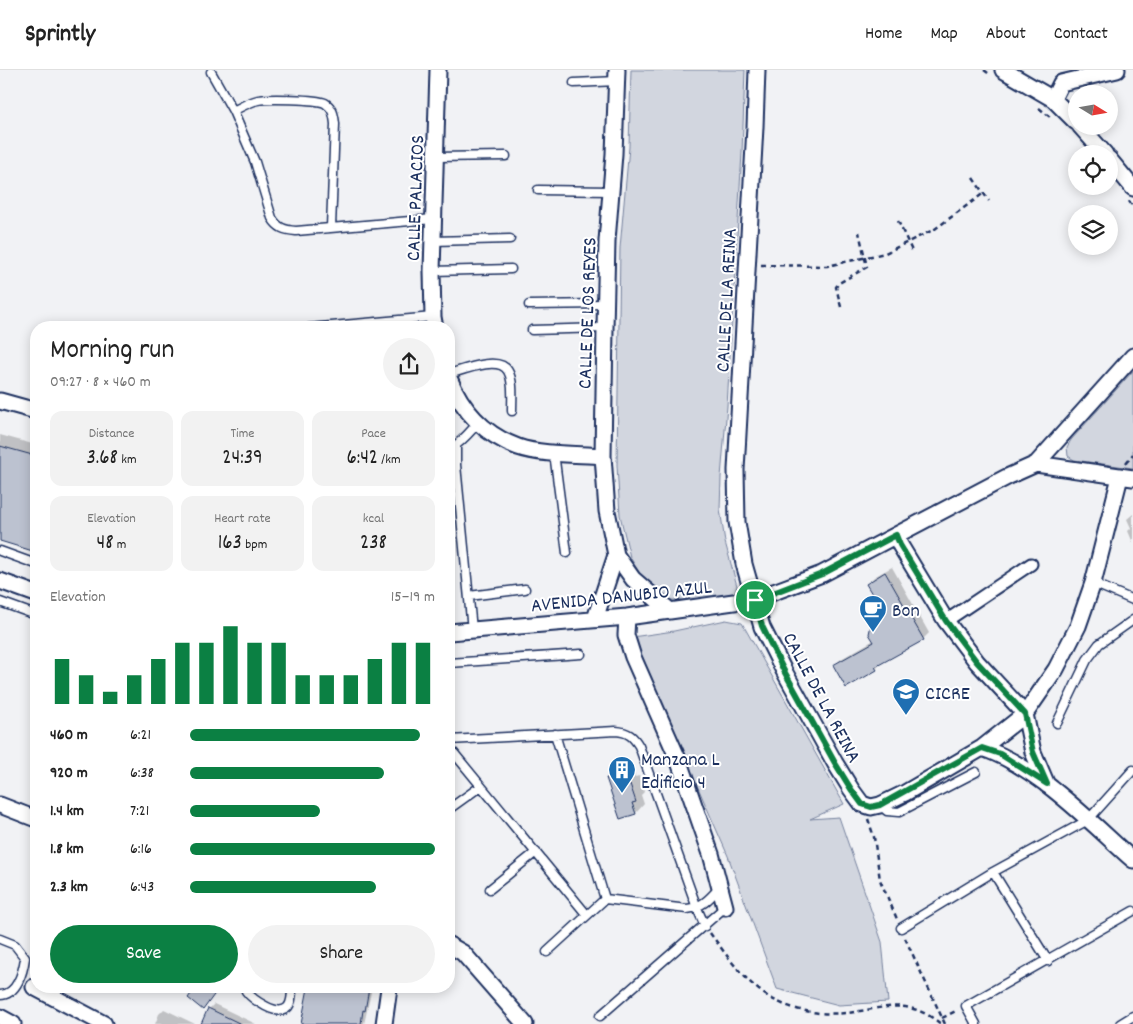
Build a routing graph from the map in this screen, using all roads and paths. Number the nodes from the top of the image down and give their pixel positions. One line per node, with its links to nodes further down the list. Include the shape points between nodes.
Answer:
1 (438, 70): 17 (street, CALLE PALACIOS)
2 (757, 70): 34 (street, CALLE DE LA REINA)
3 (984, 70): 6 (path)
4 (1117, 70): 9 (street, via 1061,83)
5 (211, 72): 11 (lane)
6 (998, 73): 9 (street)
7 (617, 76): 8 (lane); 22 (street, CALLE DE LOS REYES)
8 (574, 83)
9 (1053, 99): 12 (street)
10 (1038, 108): 13 (path)
11 (233, 111): 27 (lane, via 276,225 287,230); 27 (lane, via 265,99 318,101 330,108 335,124)
12 (1068, 114)
13 (1051, 118)
14 (1088, 135): 15 (street)
15 (1097, 145)
16 (506, 156): 17 (lane)
17 (435, 157): 25 (street, CALLE PALACIOS)
18 (1118, 169): 20 (street)
19 (973, 178): 23 (path)
20 (1133, 188)
21 (538, 190): 22 (lane)
22 (611, 191): 37 (street, CALLE DE LOS REYES)
23 (984, 194): 24 (path); 31 (path, via 935,229)
24 (989, 202)
25 (433, 219): 27 (lane); 30 (street, CALLE PALACIOS)
26 (898, 221): 31 (path)
27 (331, 228)
28 (859, 232): 33 (path)
29 (510, 239): 30 (lane)
30 (432, 241): 36 (street, CALLE PALACIOS)
31 (908, 242): 32 (path); 33 (path, via 884,253)
32 (913, 253)
33 (864, 257): 34 (path, via 827,266); 39 (path, via 867,267 836,288)
34 (747, 265): 67 (street, CALLE DE LA REINA, via 735,494 744,564)
35 (511, 269): 36 (lane)
36 (432, 271): 40 (street, CALLE PALACIOS)
37 (605, 304): 38 (lane); 41 (street, CALLE DE LOS REYES)
38 (528, 305)
39 (841, 307)
40 (434, 321)
41 (605, 328): 42 (lane); 52 (street, CALLE DE LOS REYES)
42 (532, 330)
43 (1133, 356): 54 (street, AVENIDA DANUBIO AZUL)
44 (455, 372): 48 (lane, via 484,364 502,365 510,378)
45 (455, 394): 49 (street)
46 (0, 401): 47 (street)
47 (30, 409)
48 (512, 410)
49 (478, 423): 50 (lane); 51 (street, via 519,447)
50 (455, 445)
51 (554, 453): 52 (street); 58 (lane)
52 (602, 456): 59 (street, CALLE DE LOS REYES, via 607,511)
53 (455, 462): 66 (lane)
54 (1036, 464): 55 (street); 56 (street, AVENIDA DANUBIO AZUL)
55 (1126, 478): 63 (street)
56 (896, 535): 67 (street, AVENIDA DANUBIO AZUL, via 822,574); 75 (street)
57 (0, 551): 60 (lane)
58 (567, 553)
59 (616, 556): 70 (street, CALLE DE LOS REYES, via 633,579); 73 (street, CALLE DE LOS REYES)
60 (30, 562)
61 (1031, 564): 75 (street)
62 (0, 581): 65 (street)
63 (1093, 584): 68 (lane); 80 (street, via 1078,626 1056,669)
64 (525, 589): 66 (lane)
65 (30, 592)
66 (469, 596): 76 (lane)
67 (755, 600): 70 (street, AVENIDA DANUBIO AZUL); 90 (street, CALLE DE LA REINA, via 762,626 784,671 835,763)
68 (1133, 600)
69 (0, 602): 71 (lane)
70 (670, 611): 72 (street, AVENIDA DANUBIO AZUL)
71 (30, 613)
72 (627, 617): 73 (street, AVENIDA DANUBIO AZUL); 99 (street, via 626,635 633,657 678,758)
73 (595, 619): 76 (street, AVENIDA DANUBIO AZUL)
74 (1133, 620): 81 (lane, via 1099,644 1087,660)
75 (946, 621): 80 (street, via 977,662)
76 (472, 630): 77 (street, AVENIDA DANUBIO AZUL)
77 (455, 631)
78 (581, 654): 79 (lane)
79 (455, 663)
80 (1025, 714): 84 (street); 88 (street, via 1033,752)
81 (1057, 723)
82 (555, 734): 83 (lane); 101 (lane); 103 (lane, via 616,731 634,738)
83 (455, 740)
84 (982, 748): 88 (street, via 1000,754); 93 (street)
85 (455, 754): 89 (lane)
86 (1133, 770): 95 (lane)
87 (976, 772): 93 (lane, via 899,812 887,811)
88 (1047, 784): 95 (street)
89 (481, 786): 92 (lane); 96 (lane)
90 (862, 804): 93 (street); 107 (path, via 874,837 880,880)
91 (0, 805): 94 (street)
92 (455, 805)
93 (880, 805)
94 (30, 817)
95 (1088, 820): 97 (street); 98 (lane)
96 (536, 852): 100 (lane); 105 (lane)
97 (1133, 860)
98 (993, 872): 107 (lane); 111 (lane)
99 (720, 887): 102 (street); 103 (lane)
100 (490, 889)
101 (605, 899): 103 (lane, via 676,909); 105 (lane)
102 (725, 907): 106 (lane)
103 (697, 908): 106 (lane)
104 (1133, 911): 111 (lane)
105 (587, 915): 110 (lane)
106 (705, 926): 118 (lane); 126 (path, via 753,985 775,1001 814,1013 906,1006)
107 (900, 928): 121 (path)
108 (0, 939): 116 (lane, via 15,946 24,958 24,968 14,990)
109 (455, 949): 125 (street)
110 (547, 952)
111 (1048, 961): 117 (lane)
112 (45, 993): 123 (street)
113 (248, 993): 114 (lane, via 256,1002 283,1010 290,1003)
114 (291, 993)
115 (387, 993): 124 (street)
116 (0, 996)
117 (966, 1006): 121 (path); 127 (lane)
118 (600, 1016)
119 (1133, 1016): 128 (lane)
120 (0, 1017): 122 (street)
121 (942, 1018): 126 (path)
122 (13, 1024)
123 (104, 1024)
124 (384, 1024)
125 (525, 1024)
126 (943, 1024)
127 (976, 1024)
128 (1120, 1024)

